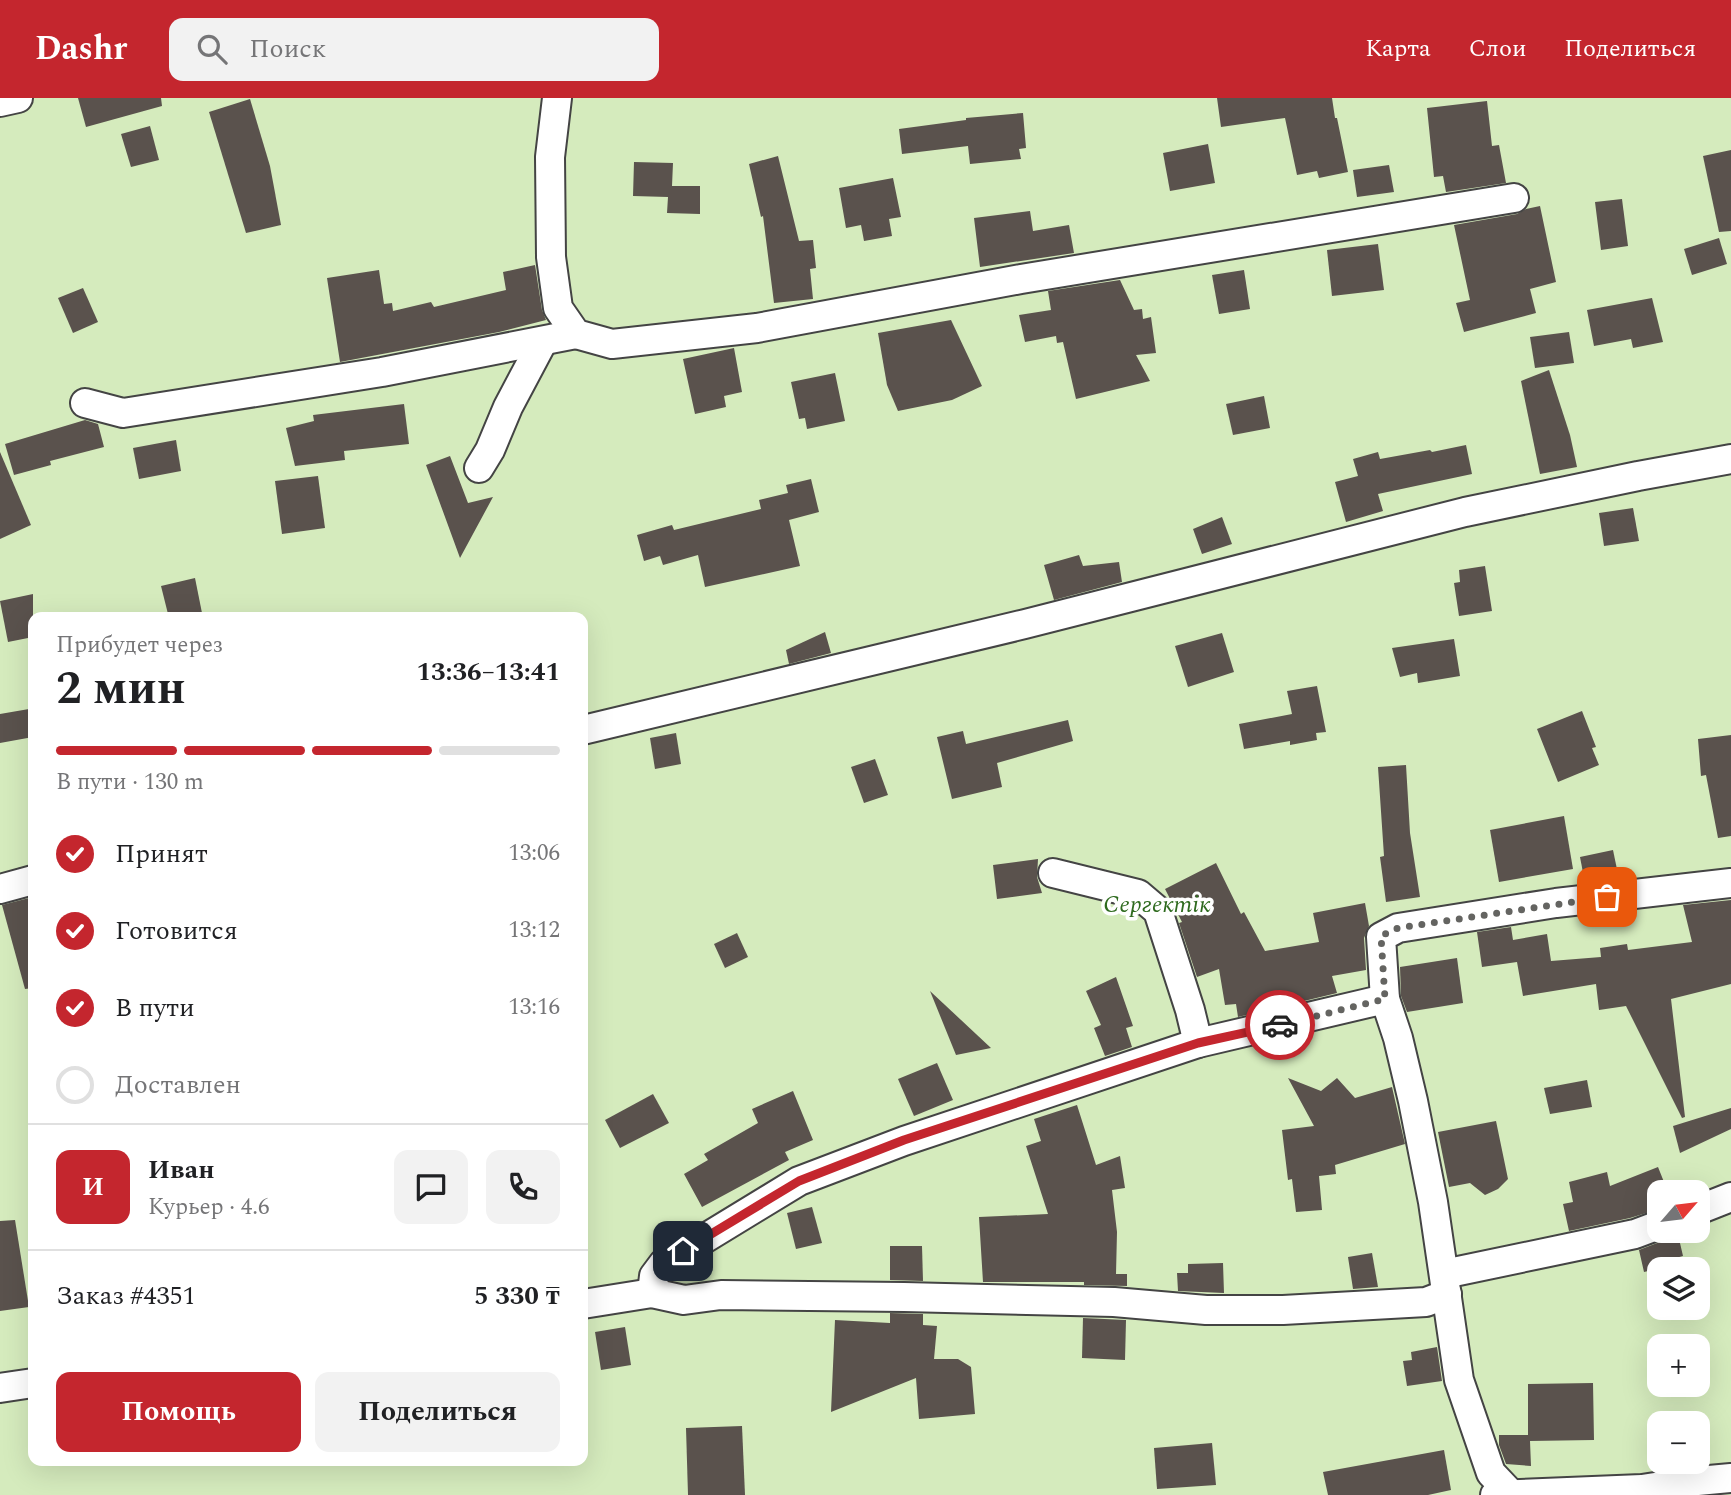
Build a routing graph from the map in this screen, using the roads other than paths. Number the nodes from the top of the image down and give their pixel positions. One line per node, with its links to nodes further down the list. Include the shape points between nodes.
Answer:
1 (18, 98): 3 (street)
2 (557, 98): 5 (street, via 550,157 551,257 558,308)
3 (0, 102)
4 (1514, 198): 5 (street, via 757,327 612,344)
5 (576, 334): 6 (street)
6 (543, 341): 7 (street, via 122,413); 9 (street)
7 (85, 403)
8 (1731, 459): 10 (street, via 1465,512)
9 (479, 468)
10 (588, 729)
11 (1053, 873): 16 (street, via 1138,894 1158,911)
12 (28, 881): 14 (street)
13 (1731, 883): 15 (street, via 1556,903 1398,928 1381,936)
14 (0, 889)
15 (1385, 999): 16 (street); 20 (street, via 1413,1101)
16 (1198, 1043): 21 (street, via 904,1140 799,1181 663,1264 654,1276)
17 (1731, 1197): 18 (street)
18 (1710, 1205)
19 (1647, 1230): 20 (street)
20 (1445, 1284): 21 (street, via 1426,1301 1283,1310 904,1297 721,1295 684,1300); 26 (street, via 1459,1380)
21 (652, 1293): 22 (street)
22 (588, 1303)
23 (28, 1384): 24 (street)
24 (0, 1388)
25 (1731, 1478): 26 (street, via 1642,1489)
26 (1502, 1494)

